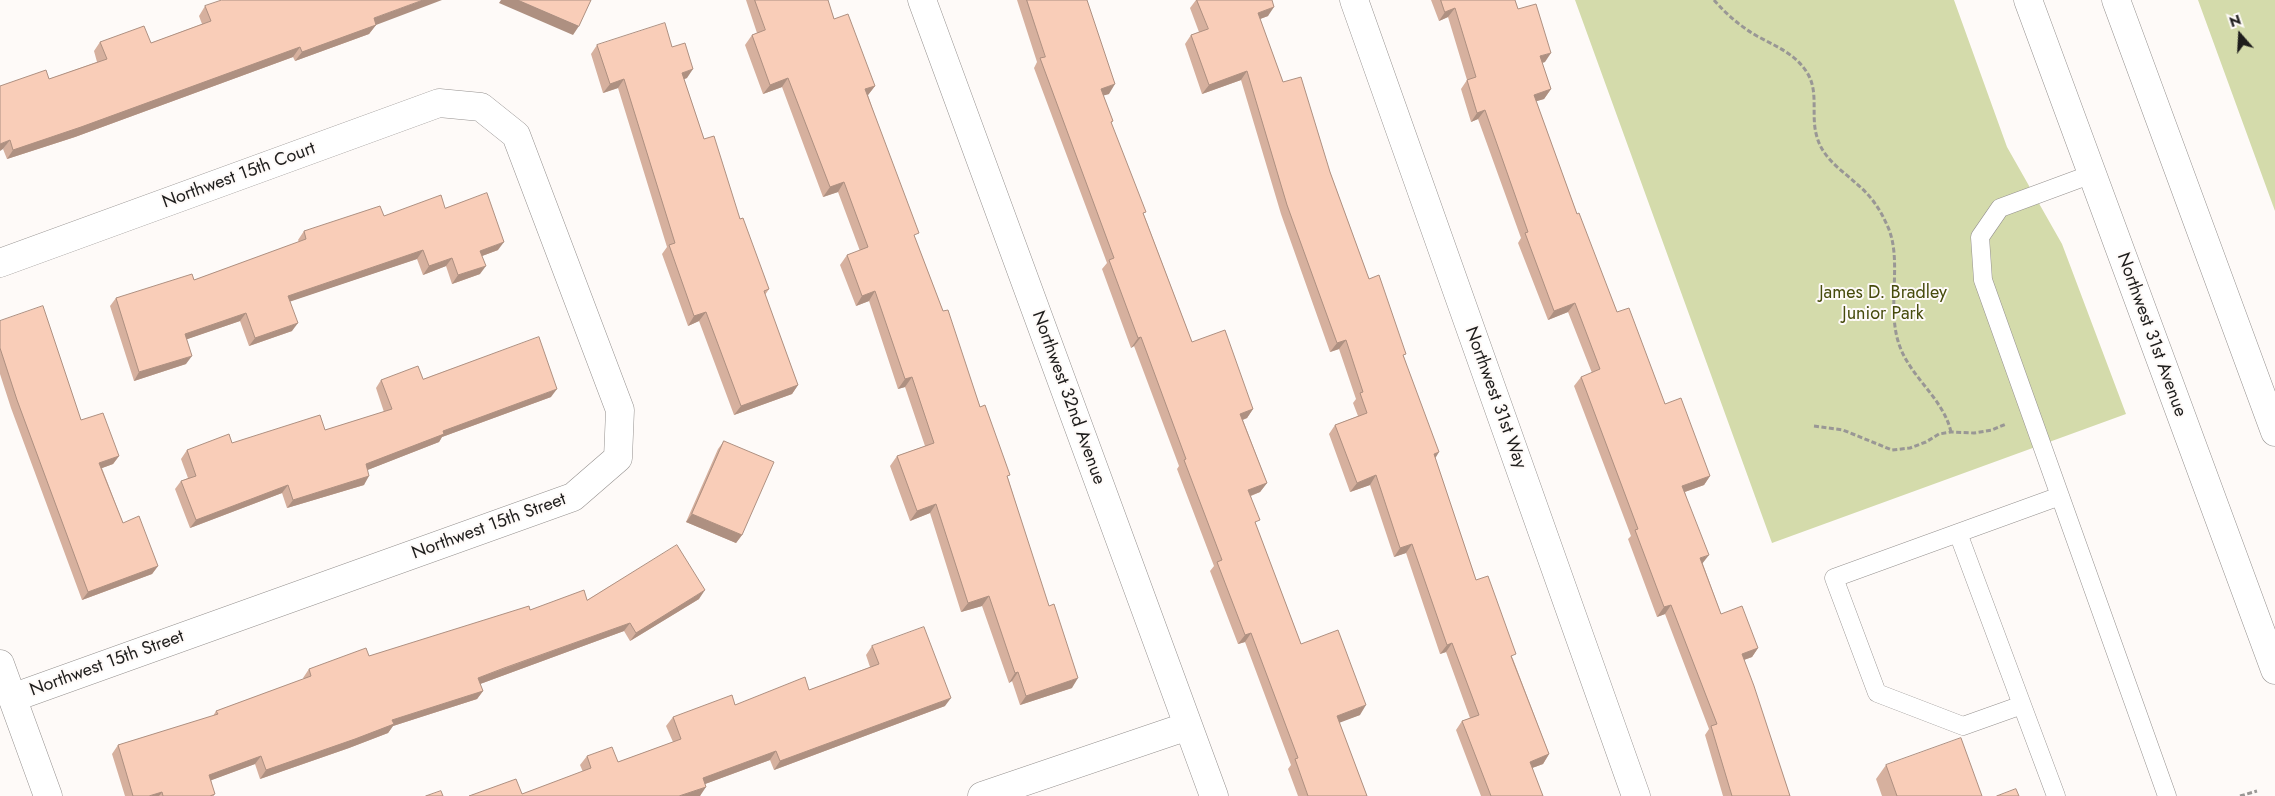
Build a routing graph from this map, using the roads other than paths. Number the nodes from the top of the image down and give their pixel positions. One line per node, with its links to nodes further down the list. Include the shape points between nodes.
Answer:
1 (922, 0): 15 (street, Northwest 32nd Avenue)
2 (1354, 0): 19 (street, Northwest 31st Way)
3 (2028, 0): 6 (street, Northwest 31st Avenue)
4 (2116, 0): 8 (street)
5 (481, 107): 7 (street, Northwest 15th Court, via 439,103); 13 (street, Northwest 15th Street, via 516,135 620,410 618,458 573,497)
6 (2092, 174): 9 (lane, via 2000,208 1980,237 1983,280); 12 (street, Northwest 31st Avenue)
7 (0, 263)
8 (2275, 432)
9 (2060, 496): 10 (lane); 21 (lane)
10 (1958, 533): 14 (lane); 14 (lane, via 1834,578 1877,693 1963,726)
11 (0, 664): 13 (street)
12 (2275, 670)
13 (12, 698): 16 (street)
14 (2022, 705): 20 (lane)
15 (1188, 726): 17 (street); 18 (street, Northwest 32nd Avenue)
16 (48, 796)
17 (982, 796)
18 (1214, 796)
19 (1636, 796)
20 (2056, 796)
21 (2167, 796)

